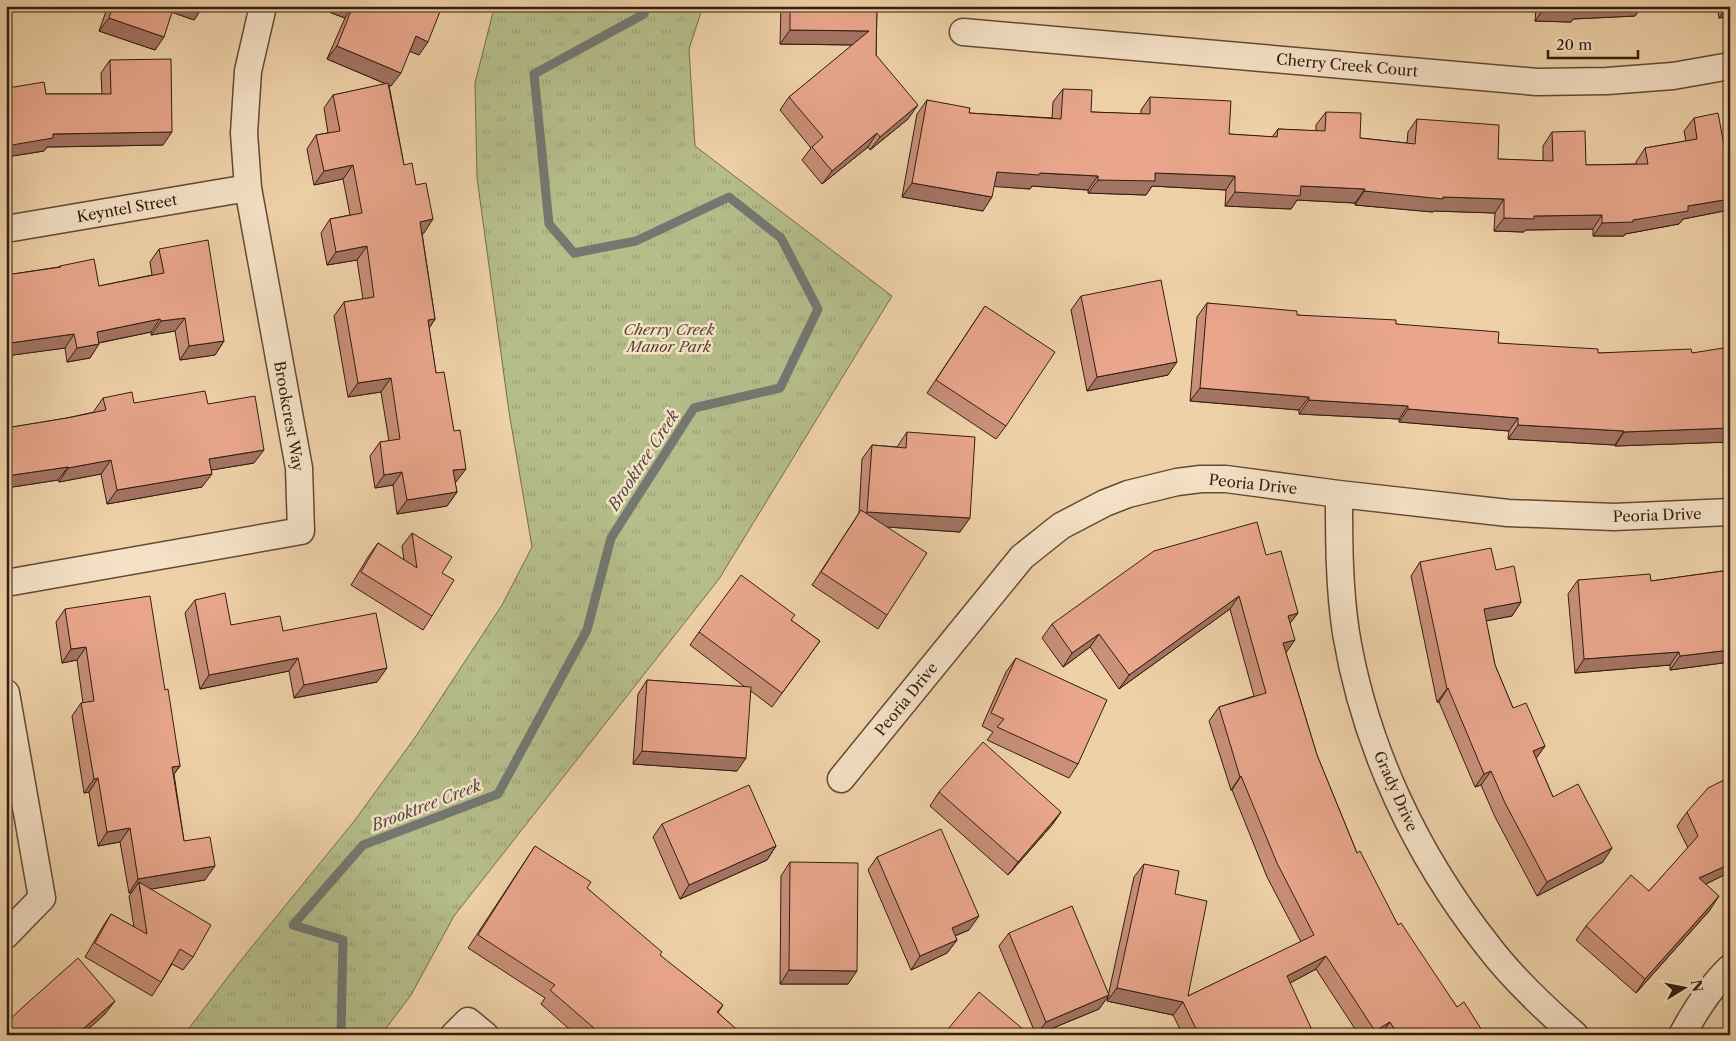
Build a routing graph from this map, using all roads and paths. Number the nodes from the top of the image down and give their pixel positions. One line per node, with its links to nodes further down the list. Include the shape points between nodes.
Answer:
1 (263, 6): 4 (street, Brookcrest Way, via 248,71 244,133)
2 (963, 32): 3 (street, Cherry Creek Court, via 1537,82 1673,76)
3 (1730, 66)
4 (248, 188): 5 (street, Keyntel Street); 8 (street, Brookcrest Way, via 299,468 302,531)
5 (6, 229)
6 (1339, 494): 7 (street, Peoria Drive, via 1508,513 1614,517); 10 (street, Peoria Drive, via 1226,479 1185,481 1105,502 1061,526 1022,557); 15 (street, Grady Drive, via 1339,564 1346,634 1362,702 1383,767 1413,831 1448,892 1489,948 1535,999)
7 (1730, 512)
8 (6, 583)
9 (6, 693): 11 (street, via 42,898)
10 (841, 779)
11 (6, 935)
12 (1730, 968): 16 (street, via 1718,980)
13 (454, 1035): 14 (street, via 468,1021)
14 (484, 1035)
15 (1576, 1035)
16 (1682, 1035)

